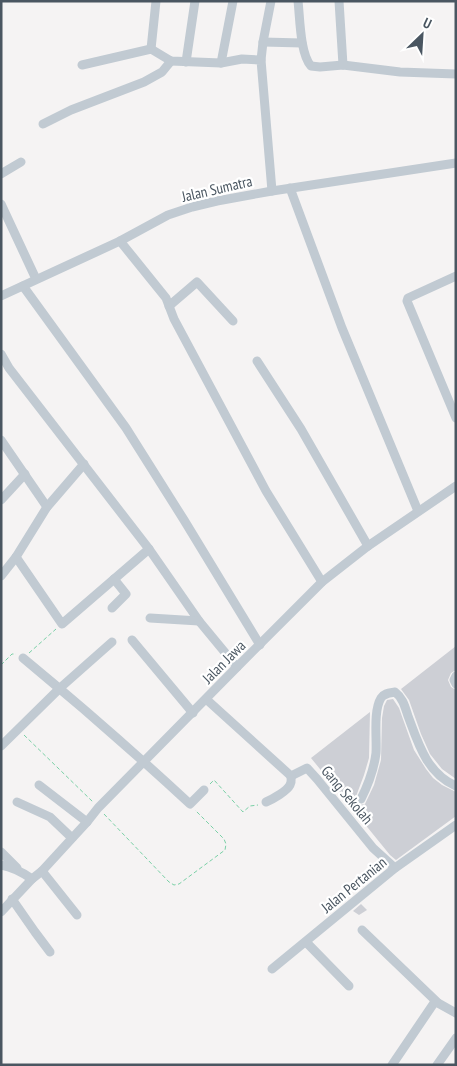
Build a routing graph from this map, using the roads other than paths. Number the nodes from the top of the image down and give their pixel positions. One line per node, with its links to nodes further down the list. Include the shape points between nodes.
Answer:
1 (156, 1): 9 (street)
2 (195, 1): 12 (street)
3 (233, 1): 13 (street)
4 (271, 1): 7 (street)
5 (298, 1): 8 (street)
6 (339, 1): 15 (street)
7 (263, 42): 8 (street); 10 (street)
8 (302, 43): 15 (street, via 311,66)
9 (151, 49): 11 (street); 14 (street)
10 (261, 60): 13 (street); 22 (street)
11 (171, 61): 12 (street); 17 (street, via 162,72 144,82)
12 (186, 62): 13 (street)
13 (221, 62)
14 (82, 65)
15 (343, 65): 16 (street)
16 (456, 74)
17 (43, 124)
18 (21, 162): 20 (street)
19 (456, 163): 21 (street, Jalan Sumatra)
20 (1, 174)
21 (290, 188): 22 (street, Jalan Sumatra); 40 (street, via 342,328)
22 (272, 191): 24 (street, Jalan Sumatra, via 176,212)
23 (1, 204): 26 (street)
24 (120, 241): 26 (street, Jalan Sumatra); 29 (street)
25 (456, 276): 33 (street, via 407,301)
26 (36, 279): 27 (street, Jalan Sumatra)
27 (23, 286): 28 (street, Jalan Sumatra); 52 (street, via 126,428)
28 (1, 296)
29 (169, 306): 30 (street, via 197,282); 46 (street, via 266,491)
30 (233, 321)
31 (1, 354): 35 (street)
32 (257, 361): 41 (street, via 301,429)
33 (456, 418)
34 (2, 443): 36 (street)
35 (84, 464): 39 (street); 42 (street)
36 (25, 474): 38 (street); 39 (street)
37 (456, 486): 40 (street, Jalan Jawa)
38 (1, 500)
39 (47, 507): 43 (street)
40 (418, 511): 41 (street, Jalan Jawa)
41 (368, 546): 46 (street, Jalan Jawa)
42 (149, 549): 45 (street); 49 (street)
43 (16, 557): 44 (street); 45 (street, via 62,624)
44 (1, 576)
45 (114, 579): 47 (street, via 126,594)
46 (322, 582): 52 (street, Jalan Jawa)
47 (112, 608)
48 (150, 618): 49 (street)
49 (199, 622): 54 (street)
50 (132, 640): 59 (street)
51 (112, 642): 57 (street)
52 (260, 645): 54 (street, Jalan Jawa)
53 (23, 658): 57 (street)
54 (237, 667): 58 (street, Jalan Jawa)
55 (456, 676): 56 (street)
56 (456, 684)
57 (60, 688): 60 (street); 61 (street)
58 (206, 699): 59 (street, Jalan Jawa); 62 (street)
59 (193, 713): 61 (street, Jalan Jawa)
60 (1, 746)
61 (144, 762): 65 (street, via 190,804); 69 (street, Jalan Jawa)
62 (291, 776): 68 (street, via 290,786); 74 (street, Gang Sekolah, via 307,768 373,848)
63 (39, 785): 69 (street)
64 (456, 786): 66 (street, via 445,781 427,762 402,700 395,692 383,695 378,705 375,758)
65 (204, 790)
66 (361, 798)
67 (17, 802): 71 (street, via 50,817)
68 (266, 802)
69 (87, 822): 71 (street, Jalan Jawa)
70 (456, 825): 74 (street, Jalan Pertanian)
71 (72, 838): 76 (street, Jalan Jawa)
72 (1, 852): 75 (street)
73 (1, 865): 75 (street)
74 (395, 868): 82 (street, Jalan Pertanian)
75 (19, 870): 77 (street)
76 (42, 871): 77 (street, Jalan Jawa); 80 (street)
77 (32, 879): 78 (street, Jalan Jawa)
78 (12, 899): 79 (street, Jalan Jawa); 83 (street)
79 (1, 912)
80 (78, 915)
81 (362, 930): 86 (street)
82 (306, 942): 84 (street, Jalan Pertanian); 85 (street)
83 (50, 952)
84 (272, 969)
85 (349, 986)
86 (437, 1002): 87 (street); 91 (street)
87 (456, 1014)
88 (456, 1038): 89 (street)
89 (448, 1049): 90 (street); 92 (street)
90 (456, 1054)
91 (392, 1065)
92 (437, 1065)

